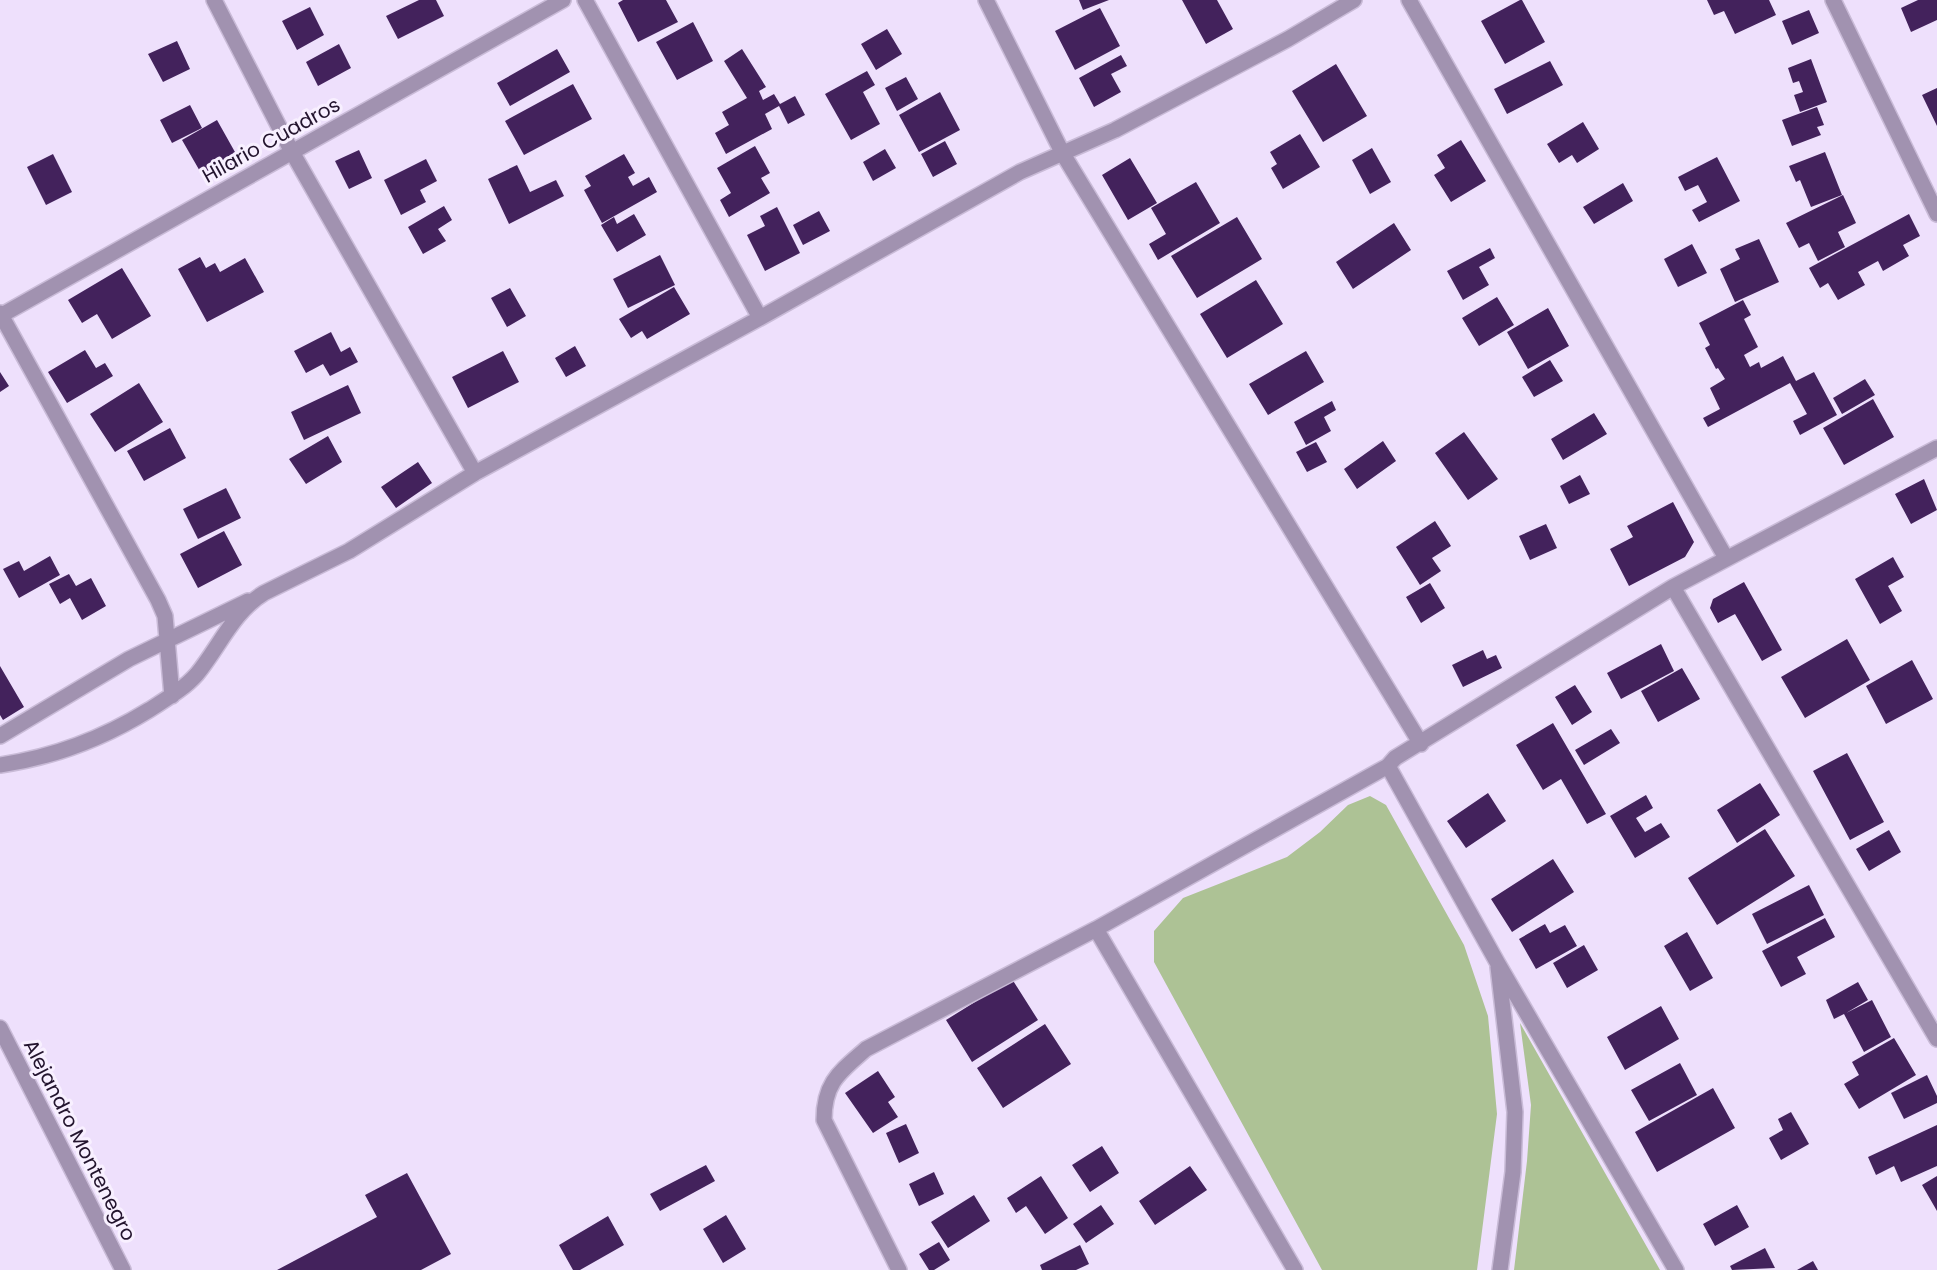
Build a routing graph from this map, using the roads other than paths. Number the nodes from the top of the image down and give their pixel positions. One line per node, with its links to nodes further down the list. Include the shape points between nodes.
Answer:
1 (214, 0): 8 (street)
2 (563, 0): 8 (street, Hilario Cuadros)
3 (585, 0): 12 (street)
4 (986, 0): 9 (street)
5 (1354, 0): 9 (street, via 1288,39)
6 (1409, 0): 15 (street)
7 (1833, 0): 10 (street)
8 (292, 152): 11 (street, Hilario Cuadros); 14 (street)
9 (1063, 154): 12 (street, via 1020,172); 21 (street)
10 (1937, 214)
11 (0, 315): 18 (street, via 158,600 165,616)
12 (760, 318): 14 (street)
13 (1937, 448): 15 (street)
14 (475, 473): 17 (street, via 349,551)
15 (1726, 558): 16 (street)
16 (1673, 587): 21 (street); 27 (street)
17 (264, 593): 18 (street); 19 (street, via 237,617 195,676)
18 (167, 639): 19 (street); 20 (street)
19 (172, 696): 22 (street, via 92,741 40,759)
20 (0, 736)
21 (1421, 744): 23 (street)
22 (0, 765)
23 (1388, 766): 24 (street); 25 (street)
24 (1096, 929): 29 (street, via 866,1049 835,1076 824,1100 824,1120); 30 (street)
25 (1497, 962): 31 (street, via 1515,1112 1513,1172); 32 (street)
26 (0, 1028): 28 (street, Alejandro Montenegro)
27 (1937, 1039)
28 (123, 1270)
29 (899, 1270)
30 (1295, 1270)
31 (1500, 1270)
32 (1676, 1270)

